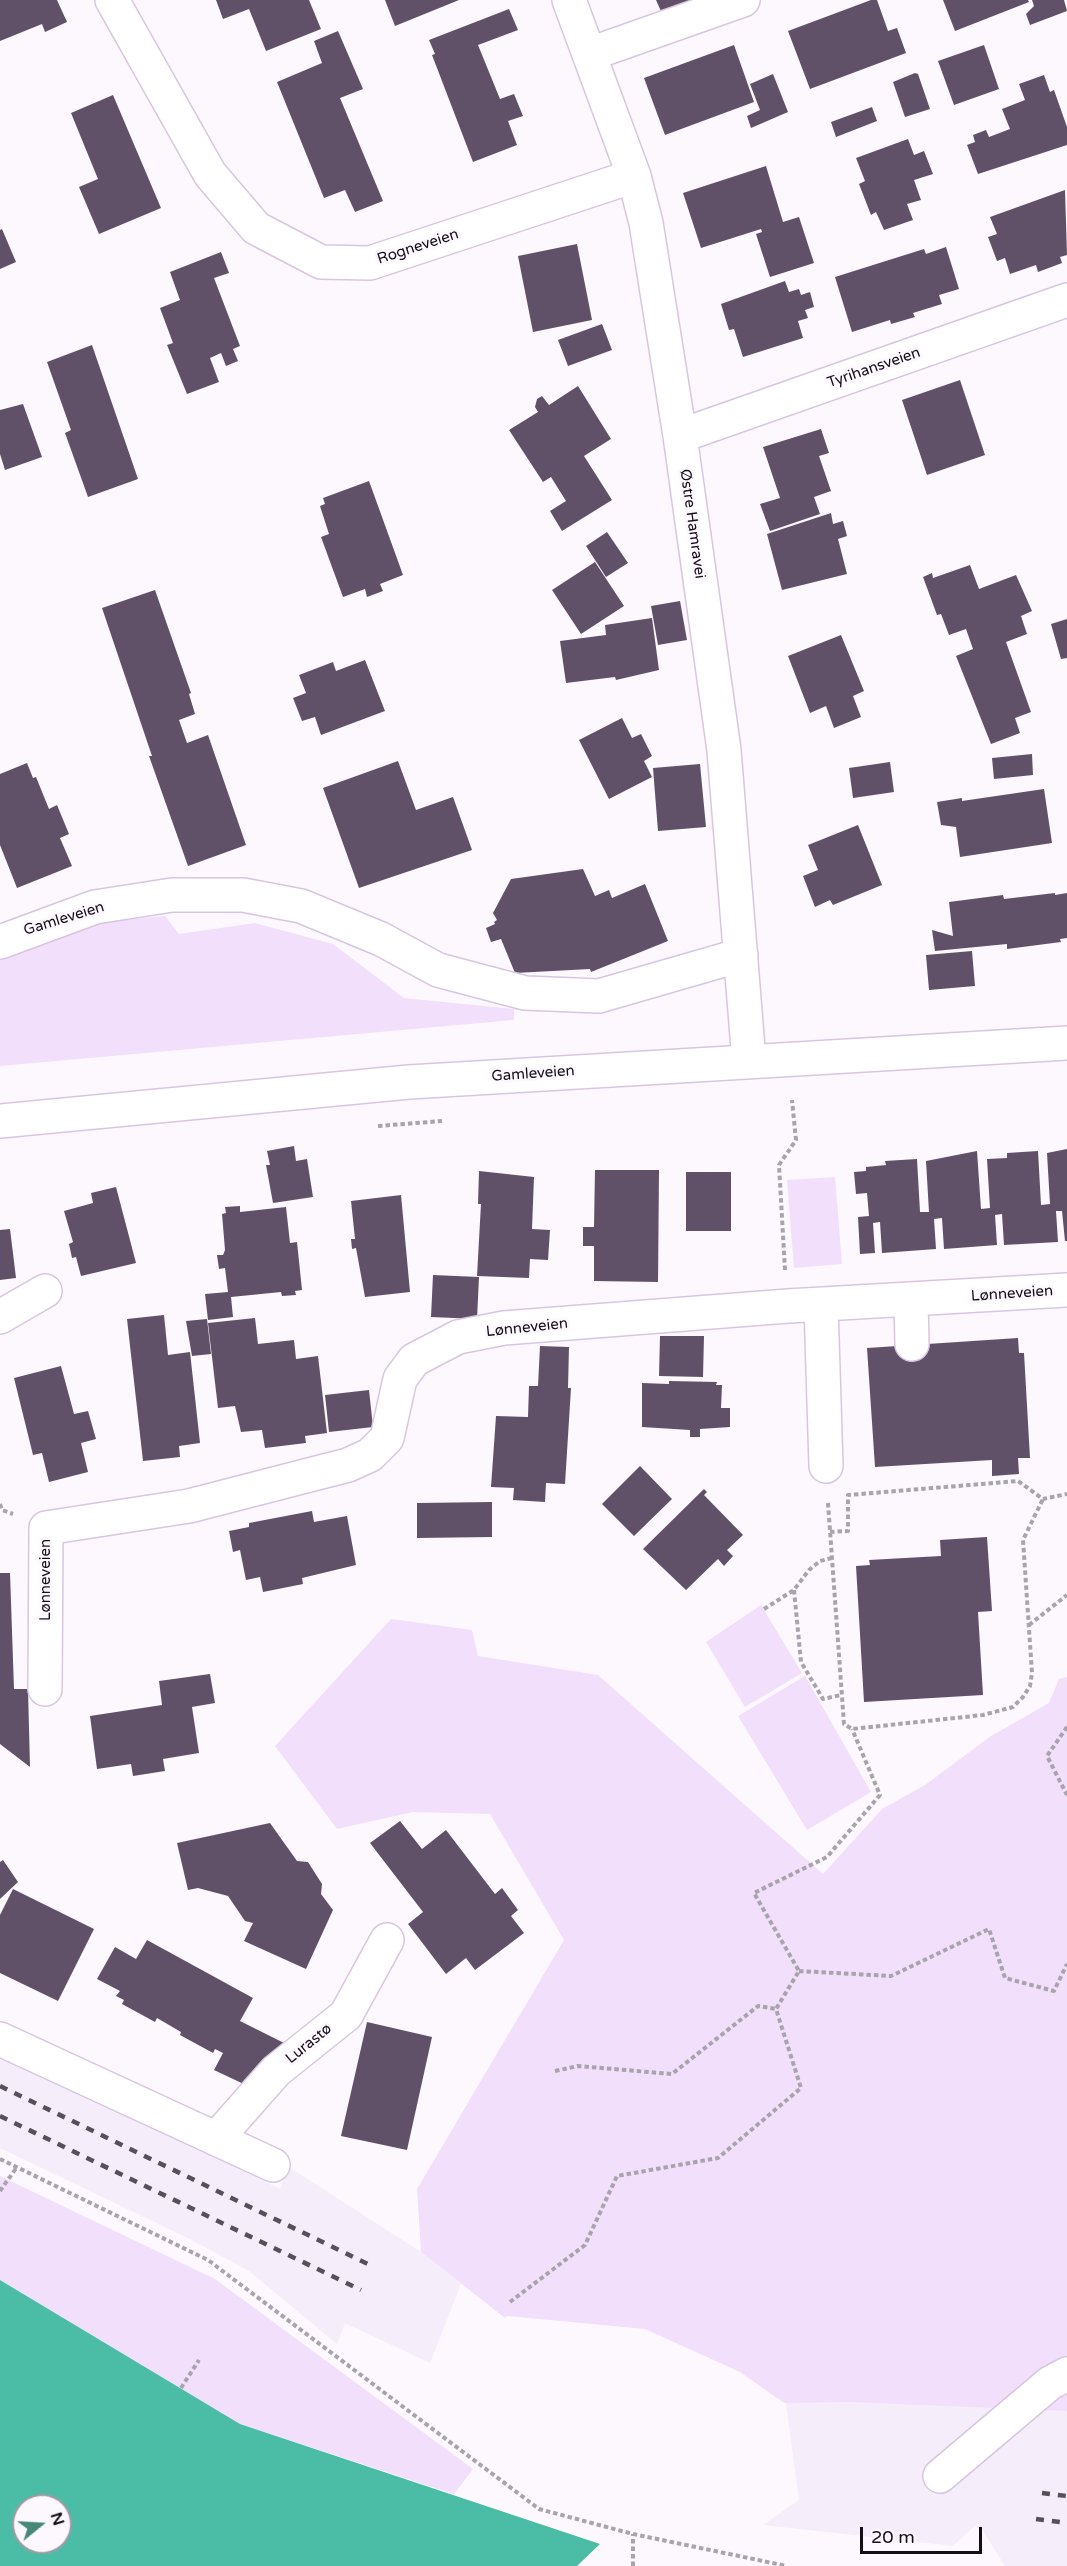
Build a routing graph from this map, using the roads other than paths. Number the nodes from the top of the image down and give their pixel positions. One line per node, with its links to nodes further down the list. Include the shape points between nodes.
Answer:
1 (112, 0): 5 (street, Rogneveien, via 210,174 256,228 321,262 370,263)
2 (569, 0): 4 (street, Østre Hamravei)
3 (743, 0): 4 (street)
4 (590, 54): 5 (street, Østre Hamravei)
5 (634, 176): 7 (street, Østre Hamravei, via 646,223)
6 (1067, 300): 7 (street, Tyrihansveien)
7 (680, 436): 9 (street, Østre Hamravei, via 724,750)
8 (0, 942): 9 (street, Gamleveien, via 95,907 171,895 243,895 301,906 381,939 438,970 525,993 599,996)
9 (741, 955): 11 (street, Østre Hamravei)
10 (1067, 1043): 11 (street, Gamleveien)
11 (749, 1061): 12 (street, Gamleveien, via 409,1082)
12 (0, 1121)
13 (1067, 1290): 15 (street, Lønneveien)
14 (45, 1291): 17 (street)
15 (911, 1300): 16 (street, Lønneveien); 18 (street)
16 (821, 1305): 19 (street); 20 (street, Lønneveien, via 504,1328 458,1338 414,1360 400,1380 387,1438 370,1455 348,1465 189,1506 46,1528)
17 (0, 1317)
18 (912, 1344)
19 (826, 1466)
20 (45, 1689)
21 (387, 1940): 23 (street, Lurastø, via 346,2015 276,2071)
22 (0, 2039): 23 (street)
23 (216, 2139): 24 (street)
24 (273, 2166)
25 (1067, 2374): 26 (street, via 1050,2383)
26 (940, 2476)

